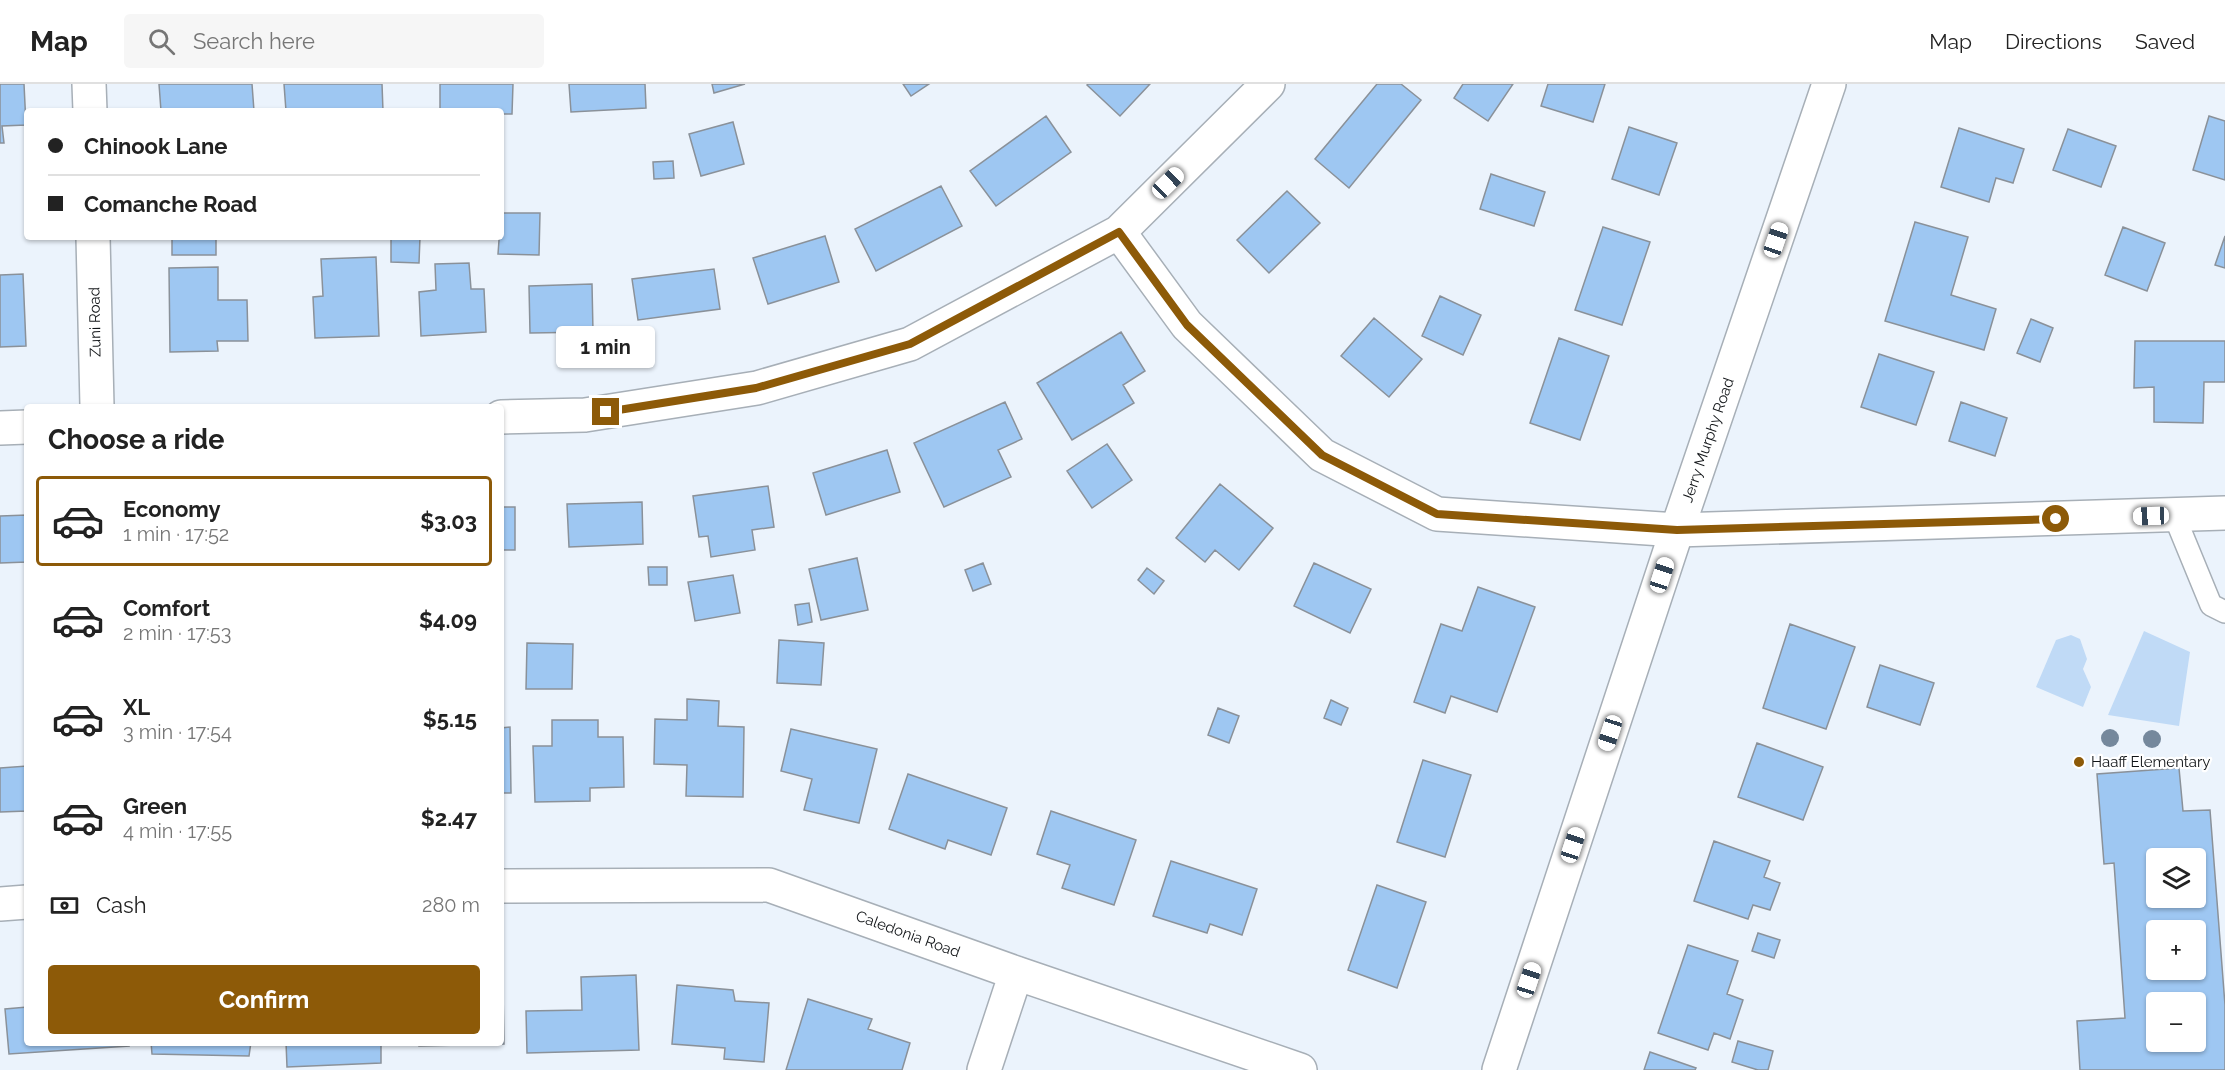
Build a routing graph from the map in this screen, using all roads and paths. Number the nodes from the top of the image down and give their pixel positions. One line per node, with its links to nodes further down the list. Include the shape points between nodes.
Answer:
1 (89, 84): 4 (street)
2 (1268, 84): 5 (street)
3 (1829, 84): 13 (street, Jerry Murphy Road)
4 (90, 108)
5 (1119, 232): 8 (street, via 910,344 756,388 585,415); 13 (street, via 1187,325 1322,455 1437,514)
6 (93, 240): 7 (street, Zuni Road)
7 (97, 404)
8 (504, 417)
9 (24, 427): 10 (street)
10 (0, 428)
11 (2225, 513): 12 (street)
12 (2174, 515): 13 (street); 14 (lane, via 2211,605)
13 (1677, 530): 21 (street, Jerry Murphy Road)
14 (2225, 612)
15 (504, 886): 18 (street, Caledonia Road, via 769,885)
16 (24, 902): 17 (street)
17 (0, 904)
18 (1016, 973): 19 (street); 20 (street, Caledonia Road)
19 (984, 1070)
20 (1300, 1070)
21 (1499, 1070)

